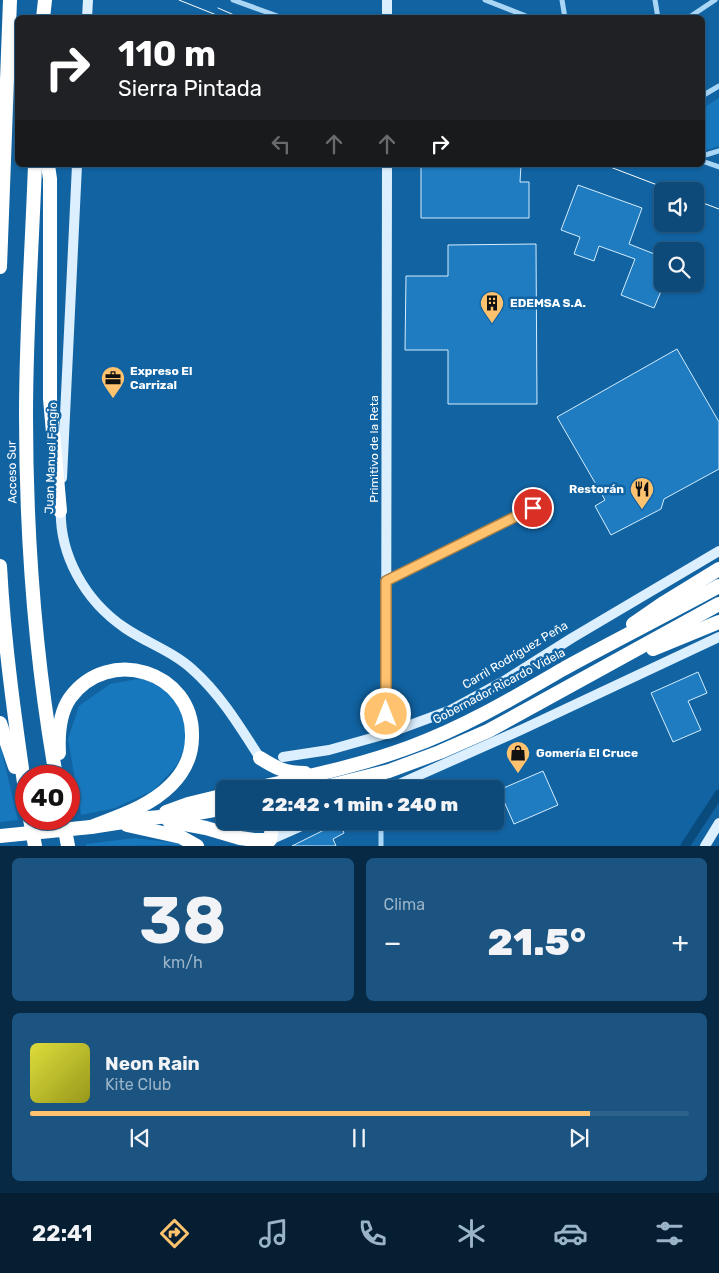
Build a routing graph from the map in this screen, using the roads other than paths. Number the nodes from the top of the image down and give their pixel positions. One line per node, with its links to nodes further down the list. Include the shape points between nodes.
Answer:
1 (10, 0): 18 (highway)
2 (44, 0): 10 (highway)
3 (88, 0): 11 (street)
4 (232, 0): 12 (street)
5 (387, 0): 13 (street)
6 (485, 0): 14 (street)
7 (562, 0): 15 (street)
8 (655, 0): 16 (street)
9 (716, 0): 17 (street)
10 (43, 15)
11 (87, 15)
12 (274, 15)
13 (387, 15)
14 (523, 15)
15 (564, 15)
16 (658, 15)
17 (693, 15)
18 (8, 61): 21 (highway); 30 (highway)
19 (719, 86): 20 (street)
20 (705, 94)
21 (0, 96)
22 (719, 151): 23 (street)
23 (705, 155)
24 (705, 161): 29 (street)
25 (35, 167): 48 (highway, Acceso Sur, via 26,414 27,500 38,653)
26 (48, 167): 32 (highway, via 50,399)
27 (77, 167): 32 (street, Juan Manuel Fangio)
28 (387, 167): 36 (street, Primitivo de la Reta)
29 (719, 167)
30 (0, 266)
31 (533, 508): 36 (street)
32 (60, 511): 46 (street, Juan Manuel Fangio, via 66,548 81,583 94,600 110,617 194,670 232,714)
33 (719, 551): 44 (street, Carril Rodríguez Peña, via 504,682 451,710)
34 (0, 566): 47 (highway, via 9,674)
35 (719, 569): 41 (highway)
36 (386, 581): 44 (street, Primitivo de la Reta)
37 (718, 587): 41 (highway, Gobernador Ricardo Videla)
38 (719, 604): 42 (highway)
39 (719, 622): 42 (highway)
40 (719, 637): 54 (street)
41 (581, 660): 51 (highway, Gobernador Ricardo Videla, via 478,717 434,737 386,755)
42 (590, 675): 53 (highway, via 488,731 389,771)
43 (0, 723): 50 (highway)
44 (386, 734): 45 (street, Carril Rodríguez Peña, via 329,750)
45 (283, 757)
46 (260, 758): 51 (highway, via 275,768 292,773)
47 (22, 765)
48 (54, 765)
49 (59, 765): 60 (highway, via 58,734 69,699 83,683 100,674 141,670 174,689 190,714 193,727 188,761 172,784 142,806)
50 (15, 767)
51 (321, 773): 52 (highway, Gobernador Ricardo Videla)
52 (291, 780)
53 (352, 780)
54 (409, 780)
55 (216, 797): 57 (highway)
56 (216, 810): 57 (highway)
57 (149, 818): 58 (highway); 67 (highway)
58 (119, 823): 60 (highway); 70 (highway, via 181,837)
59 (719, 823): 72 (street)
60 (91, 828): 66 (highway)
61 (32, 830): 68 (highway, bridge)
62 (65, 830): 69 (highway, bridge)
63 (272, 830): 67 (highway)
64 (295, 830): 67 (street)
65 (381, 830): 71 (street)
66 (2, 836)
67 (270, 843)
68 (35, 846)
69 (68, 846)
70 (197, 846)
71 (381, 846)
72 (705, 846)

